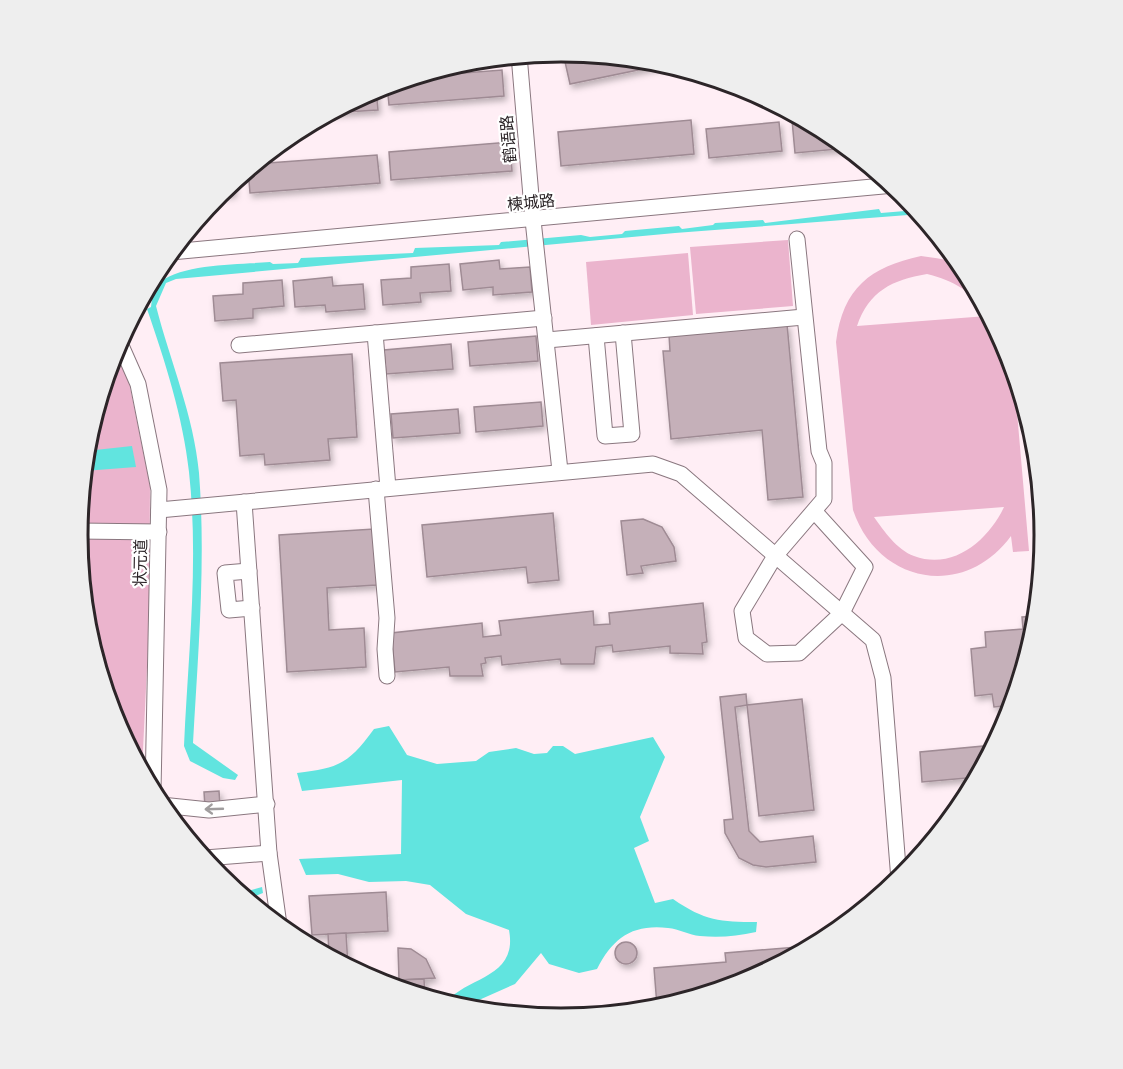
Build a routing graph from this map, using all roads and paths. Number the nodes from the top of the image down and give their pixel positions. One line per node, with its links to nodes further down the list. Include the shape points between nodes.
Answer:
1 (520, 64): 3 (street, 鹤语路)
2 (881, 186): 3 (street, 楝城路)
3 (533, 220): 5 (street, 楝城路); 7 (street, 鹤语路)
4 (796, 239): 6 (street)
5 (183, 251)
6 (804, 317): 9 (street); 18 (street, via 819,451 824,463 824,500)
7 (544, 318): 8 (street); 11 (street, 鹤语路)
8 (375, 333): 12 (street); 15 (street)
9 (623, 333): 10 (street); 10 (street, via 632,434 605,436)
10 (596, 336): 11 (street)
11 (547, 340): 14 (street, 鹤语路)
12 (239, 345)
13 (125, 354): 17 (street, 状元道, via 138,384 153,448)
14 (560, 471): 15 (street); 21 (street, via 653,464 681,474)
15 (382, 489): 16 (street); 25 (street)
16 (244, 502): 17 (street); 22 (street)
17 (159, 510): 20 (street, 状元道)
18 (815, 512): 21 (street); 24 (street, via 865,567)
19 (88, 531): 20 (street)
20 (159, 532): 26 (street, 状元道)
21 (775, 555): 24 (street); 24 (street, via 742,611 746,638 767,654 799,653)
22 (249, 571): 23 (street); 23 (street, via 225,573 229,610)
23 (252, 608): 27 (street)
24 (842, 614): 31 (street, via 873,640 883,678)
25 (387, 676)
26 (153, 773)
27 (267, 804): 28 (street, one-way to 28, via 209,810); 29 (street)
28 (175, 806)
29 (269, 852): 30 (street); 32 (street)
30 (216, 857)
31 (898, 867)
32 (277, 912)

